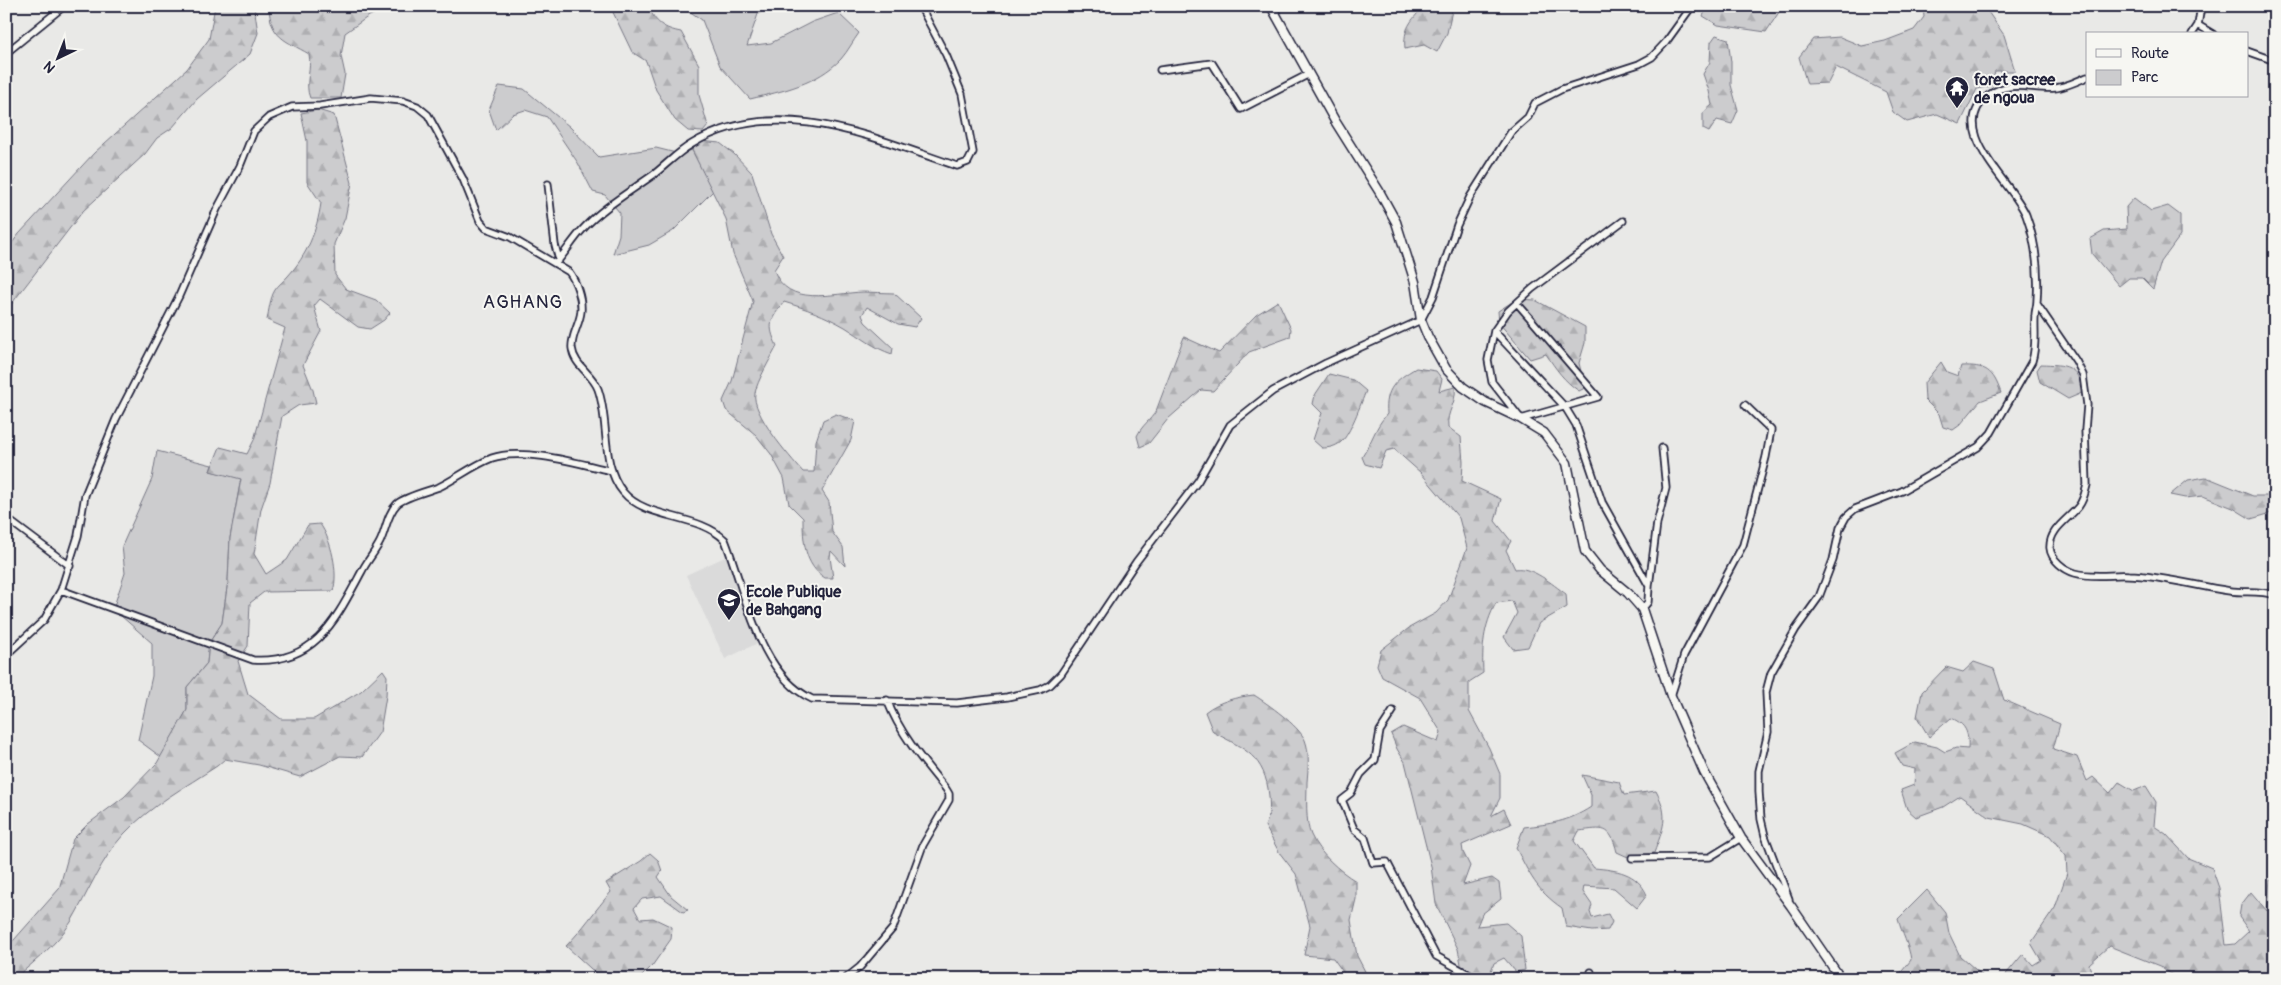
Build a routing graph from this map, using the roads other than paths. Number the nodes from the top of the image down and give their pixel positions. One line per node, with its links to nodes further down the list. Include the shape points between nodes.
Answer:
1 (64, 6): 10 (street)
2 (920, 6): 17 (street, via 962,94 973,152 968,162 957,166 839,127 812,122 748,123 717,132 691,145 598,214)
3 (1271, 6): 13 (main road)
4 (1692, 6): 20 (street, via 1652,57 1562,89 1535,104 1528,117 1511,132 1470,197)
5 (2201, 6): 6 (street)
6 (2198, 25): 7 (street); 8 (street)
7 (2193, 32)
8 (2210, 32)
9 (2248, 51): 11 (street)
10 (6, 53)
11 (2275, 61)
12 (1160, 70): 13 (street, via 1212,63 1241,109)
13 (1309, 74): 20 (main road, via 1396,222 1415,282)
14 (2086, 77): 19 (street, via 2055,88 2013,86 1998,90 1979,104 1974,115 1979,144 2025,214 2037,266)
15 (548, 184): 17 (street)
16 (1623, 221): 18 (street)
17 (558, 262): 26 (street, via 575,280 581,311 572,348 576,361 592,377 598,389); 28 (street, via 486,228 428,115 417,106 403,101 371,98 292,107 268,117 254,131 178,296 116,419 85,495)
18 (1517, 303): 21 (street); 23 (street, via 1598,398)
19 (2037, 304): 31 (street, via 2076,361 2087,392 2085,496 2051,537 2053,558 2076,574 2130,575 2227,591); 39 (street, via 2032,361 1991,433 1970,454 1902,491 1855,509 1846,517 1819,597 1771,673 1766,692 1768,732 1759,770 1761,819)
20 (1421, 320): 24 (main road, via 1446,369 1463,387 1485,402); 35 (street, via 1326,363 1274,391 1230,426 1198,480 1136,562 1062,674 1050,685 1007,697 957,703)
21 (1494, 332): 23 (street); 24 (street, via 1488,360 1492,382)
22 (1745, 404): 34 (street, via 1771,430 1766,457 1742,546 1684,655)
23 (1565, 407): 24 (street); 29 (street, via 1576,425 1602,502)
24 (1521, 419): 32 (main road, via 1544,433 1567,463 1582,540 1592,562)
25 (1662, 448): 29 (street, via 1666,488 1657,523)
26 (612, 471): 30 (street, via 546,457 495,457 445,484 398,502 336,620 311,646 270,661 253,660); 35 (street, via 617,484 635,503 700,524 725,540 747,607 767,653 800,694 812,699)
27 (6, 518): 28 (street)
28 (70, 566): 30 (street)
29 (1649, 586): 32 (street, via 1648,602)
30 (61, 590): 33 (street, via 44,620)
31 (2275, 595)
32 (1642, 609): 34 (main road)
33 (6, 655)
34 (1671, 696): 37 (main road, via 1704,772)
35 (887, 700): 40 (street, via 894,718 949,794 949,800 923,844 893,928 860,967)
36 (1393, 711): 41 (street, via 1380,731 1375,760 1342,800 1354,829 1365,838 1373,862 1387,862 1436,956)
37 (1741, 838): 38 (street, via 1710,857); 39 (main road)
38 (1632, 858)
39 (1791, 906): 42 (main road)
40 (845, 979)
41 (1478, 979)
42 (1841, 979)

